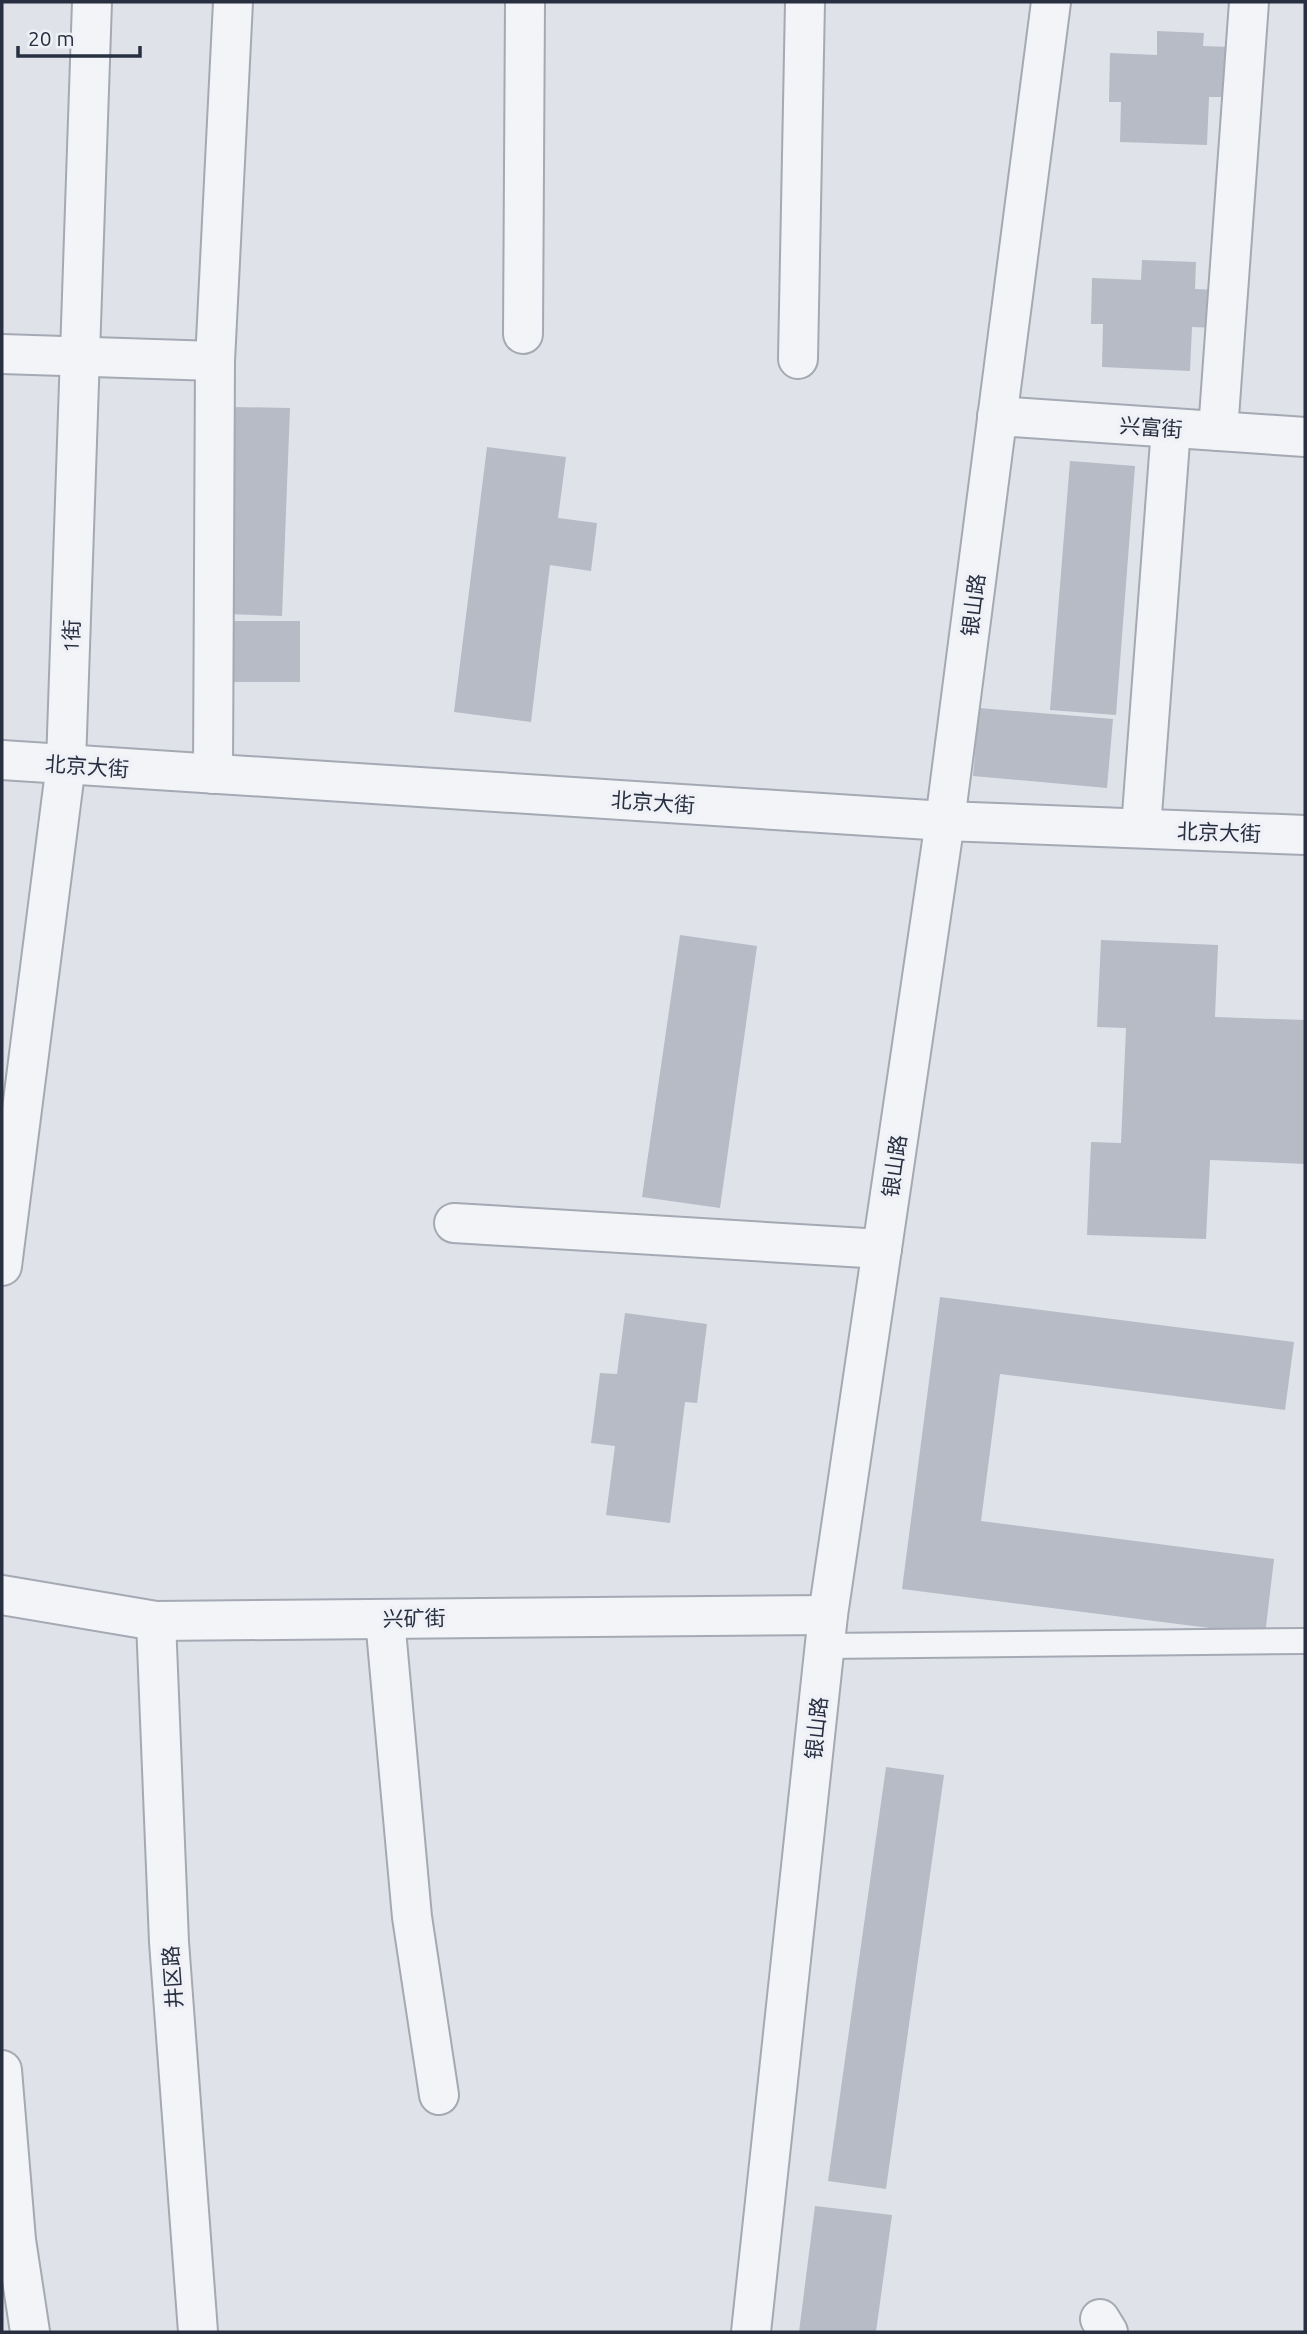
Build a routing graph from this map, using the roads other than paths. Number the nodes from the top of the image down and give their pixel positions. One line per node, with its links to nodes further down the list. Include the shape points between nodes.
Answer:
1 (92, 2): 9 (street, 1街)
2 (233, 2): 11 (street)
3 (525, 2): 7 (street)
4 (805, 2): 10 (street)
5 (1051, 2): 12 (street, 银山路)
6 (1249, 2): 14 (street)
7 (523, 334)
8 (2, 354): 9 (street)
9 (80, 356): 11 (street); 17 (street, 1街)
10 (798, 359)
11 (215, 361): 18 (street)
12 (998, 416): 13 (street, 兴富街); 19 (street, 银山路)
13 (1171, 428): 14 (street, 兴富街); 20 (street)
14 (1218, 432): 15 (street, 兴富街)
15 (1305, 438)
16 (2, 760): 17 (street, 北京大街)
17 (66, 764): 18 (street, 北京大街); 24 (street, 1街)
18 (213, 774): 19 (street, 北京大街)
19 (945, 821): 20 (street, 北京大街); 23 (street, 银山路)
20 (1141, 828): 21 (street, 北京大街)
21 (1305, 835)
22 (454, 1223): 23 (street)
23 (882, 1249): 28 (street, 银山路)
24 (2, 1266)
25 (2, 1595): 27 (street, 兴矿街)
26 (385, 1619): 27 (street, 兴矿街); 28 (street, 兴矿街); 31 (street, via 412,1917)
27 (156, 1621): 33 (street, 井区路, via 169,1942)
28 (826, 1631): 29 (lane); 34 (street, 银山路)
29 (1305, 1641)
30 (2, 2070): 32 (street, via 16,2240)
31 (439, 2095)
32 (30, 2332)
33 (198, 2332)
34 (751, 2332)

